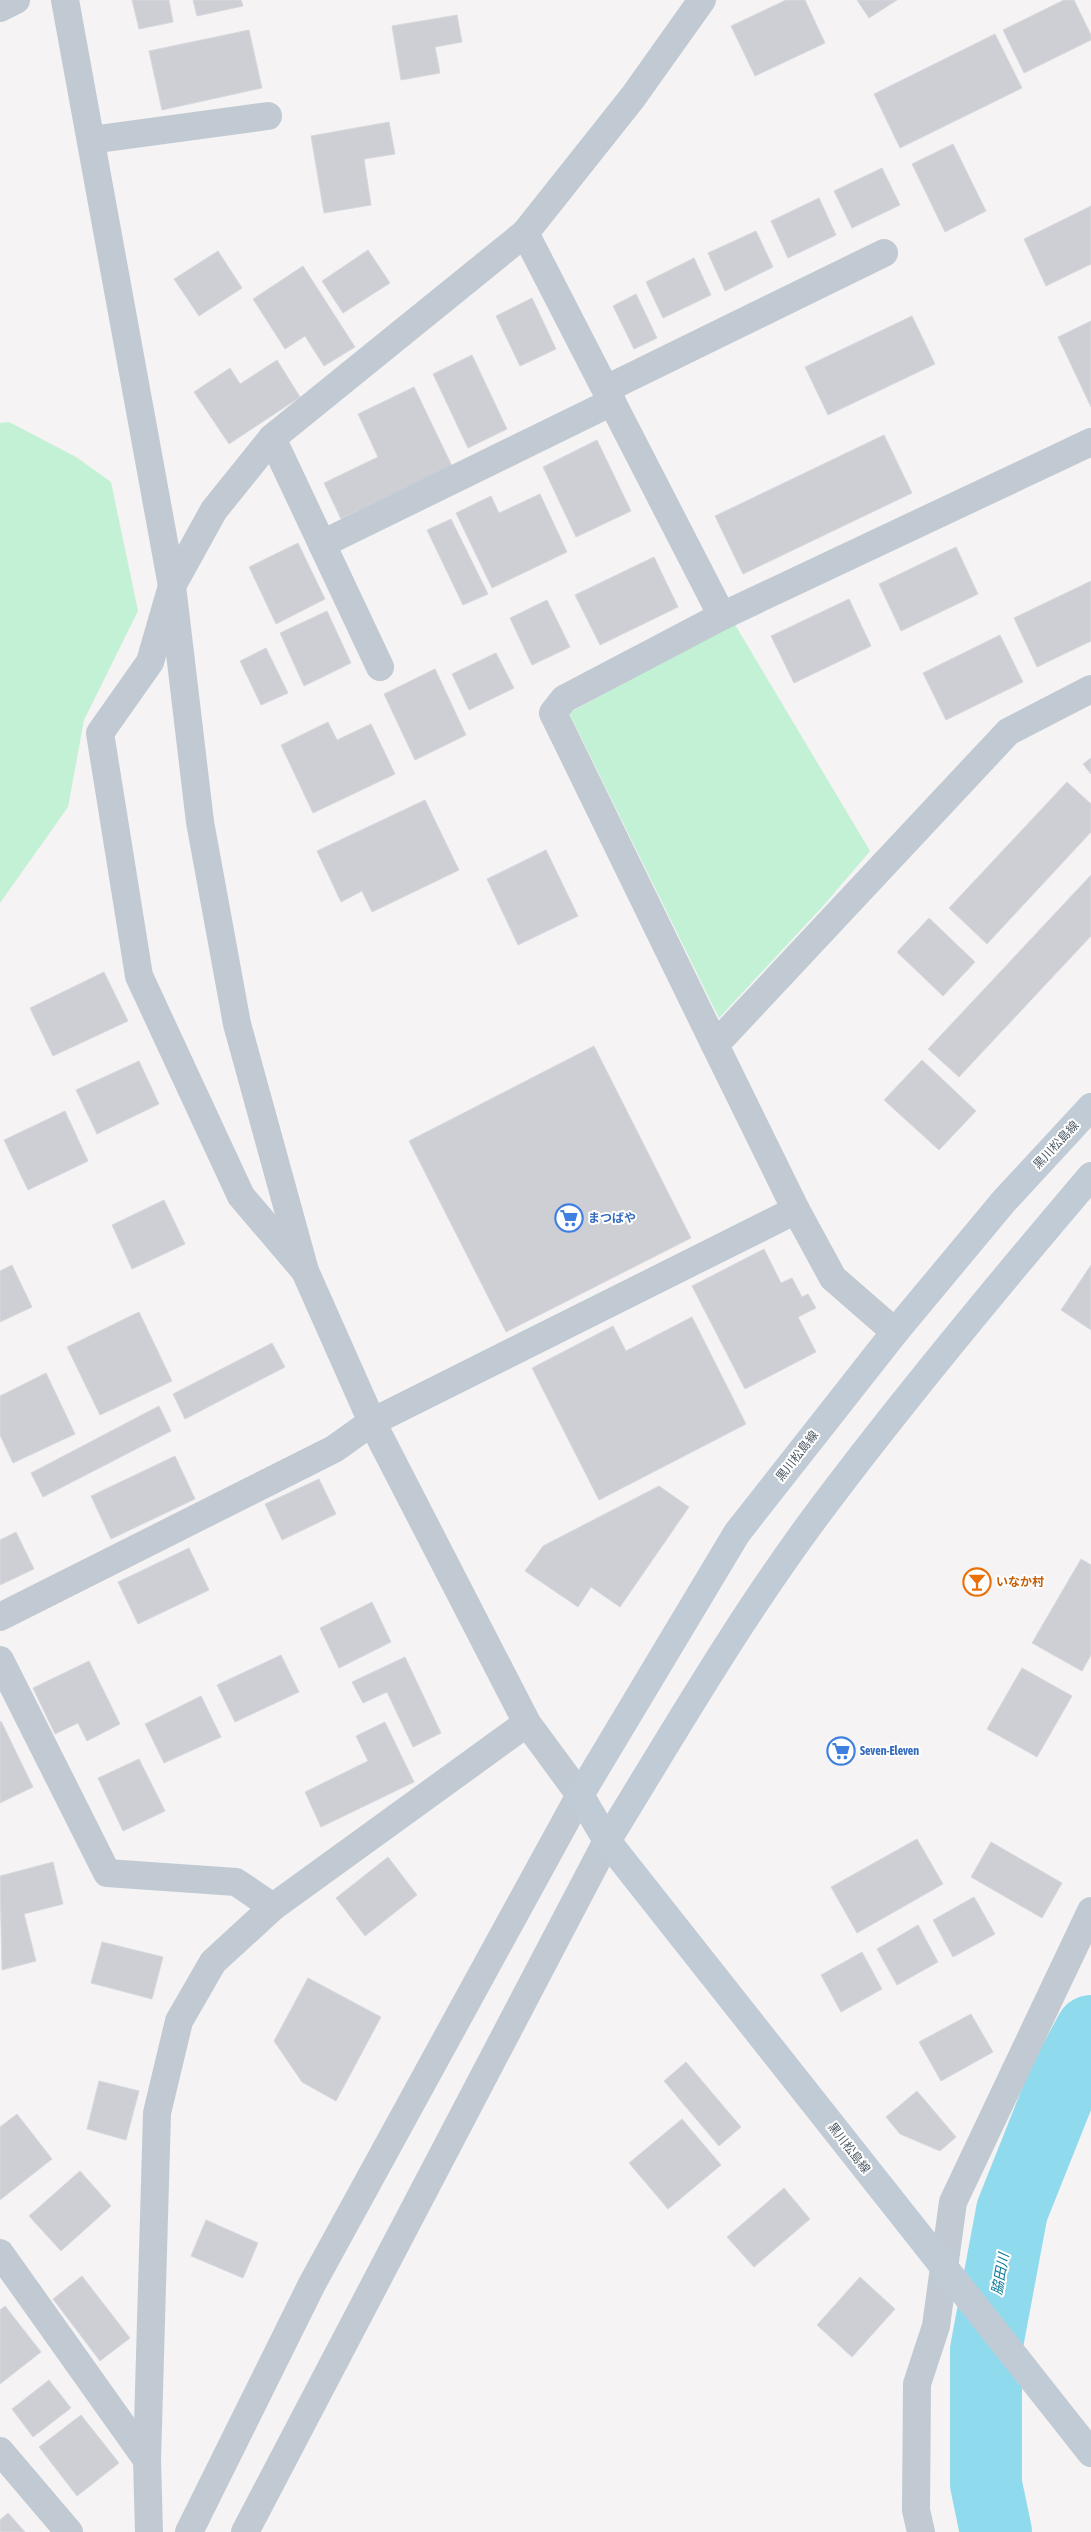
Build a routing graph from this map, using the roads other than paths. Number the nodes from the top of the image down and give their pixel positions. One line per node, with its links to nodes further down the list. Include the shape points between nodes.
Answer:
1 (16, 0): 4 (street)
2 (65, 0): 6 (street)
3 (702, 0): 7 (street, via 633,97)
4 (0, 8)
5 (268, 116): 6 (street)
6 (90, 140): 13 (street)
7 (525, 234): 9 (street); 10 (street)
8 (884, 253): 9 (street)
9 (609, 396): 12 (street); 14 (street)
10 (272, 438): 12 (street); 13 (street, via 214,510)
11 (1091, 442): 14 (street)
12 (322, 544): 15 (street)
13 (172, 586): 21 (street, via 200,822 237,1024); 21 (street, via 150,662 100,733 139,976 240,1196)
14 (722, 616): 17 (street, via 564,699 553,713)
15 (380, 667)
16 (1091, 689): 17 (street, via 1008,732)
17 (715, 1045): 20 (street)
18 (1091, 1107): 22 (main road, 黒川松島線, via 1004,1201)
19 (1091, 1176): 28 (main road, via 982,1304 824,1505 727,1644)
20 (796, 1210): 22 (street, via 833,1278); 23 (street)
21 (305, 1271): 23 (street)
22 (895, 1332): 27 (main road, 黒川松島線, via 737,1532)
23 (372, 1422): 24 (street, via 334,1450); 26 (street)
24 (0, 1617)
25 (0, 1660): 29 (street, via 107,1873 236,1882)
26 (527, 1723): 27 (street); 29 (street)
27 (580, 1795): 28 (main road, 黒川松島線); 38 (street, via 312,2284)
28 (607, 1841): 32 (main road, 黒川松島線); 39 (street)
29 (273, 1907): 35 (street, via 213,1962 179,2021 157,2113)
30 (1091, 1911): 32 (street, via 953,2202)
31 (0, 2253): 35 (street)
32 (943, 2267): 34 (main road, 黒川松島線); 40 (street, via 936,2326 917,2384 916,2510)
33 (0, 2451): 36 (street)
34 (1091, 2453)
35 (147, 2460): 37 (street)
36 (69, 2532)
37 (149, 2532)
38 (189, 2532)
39 (244, 2532)
40 (921, 2532)

